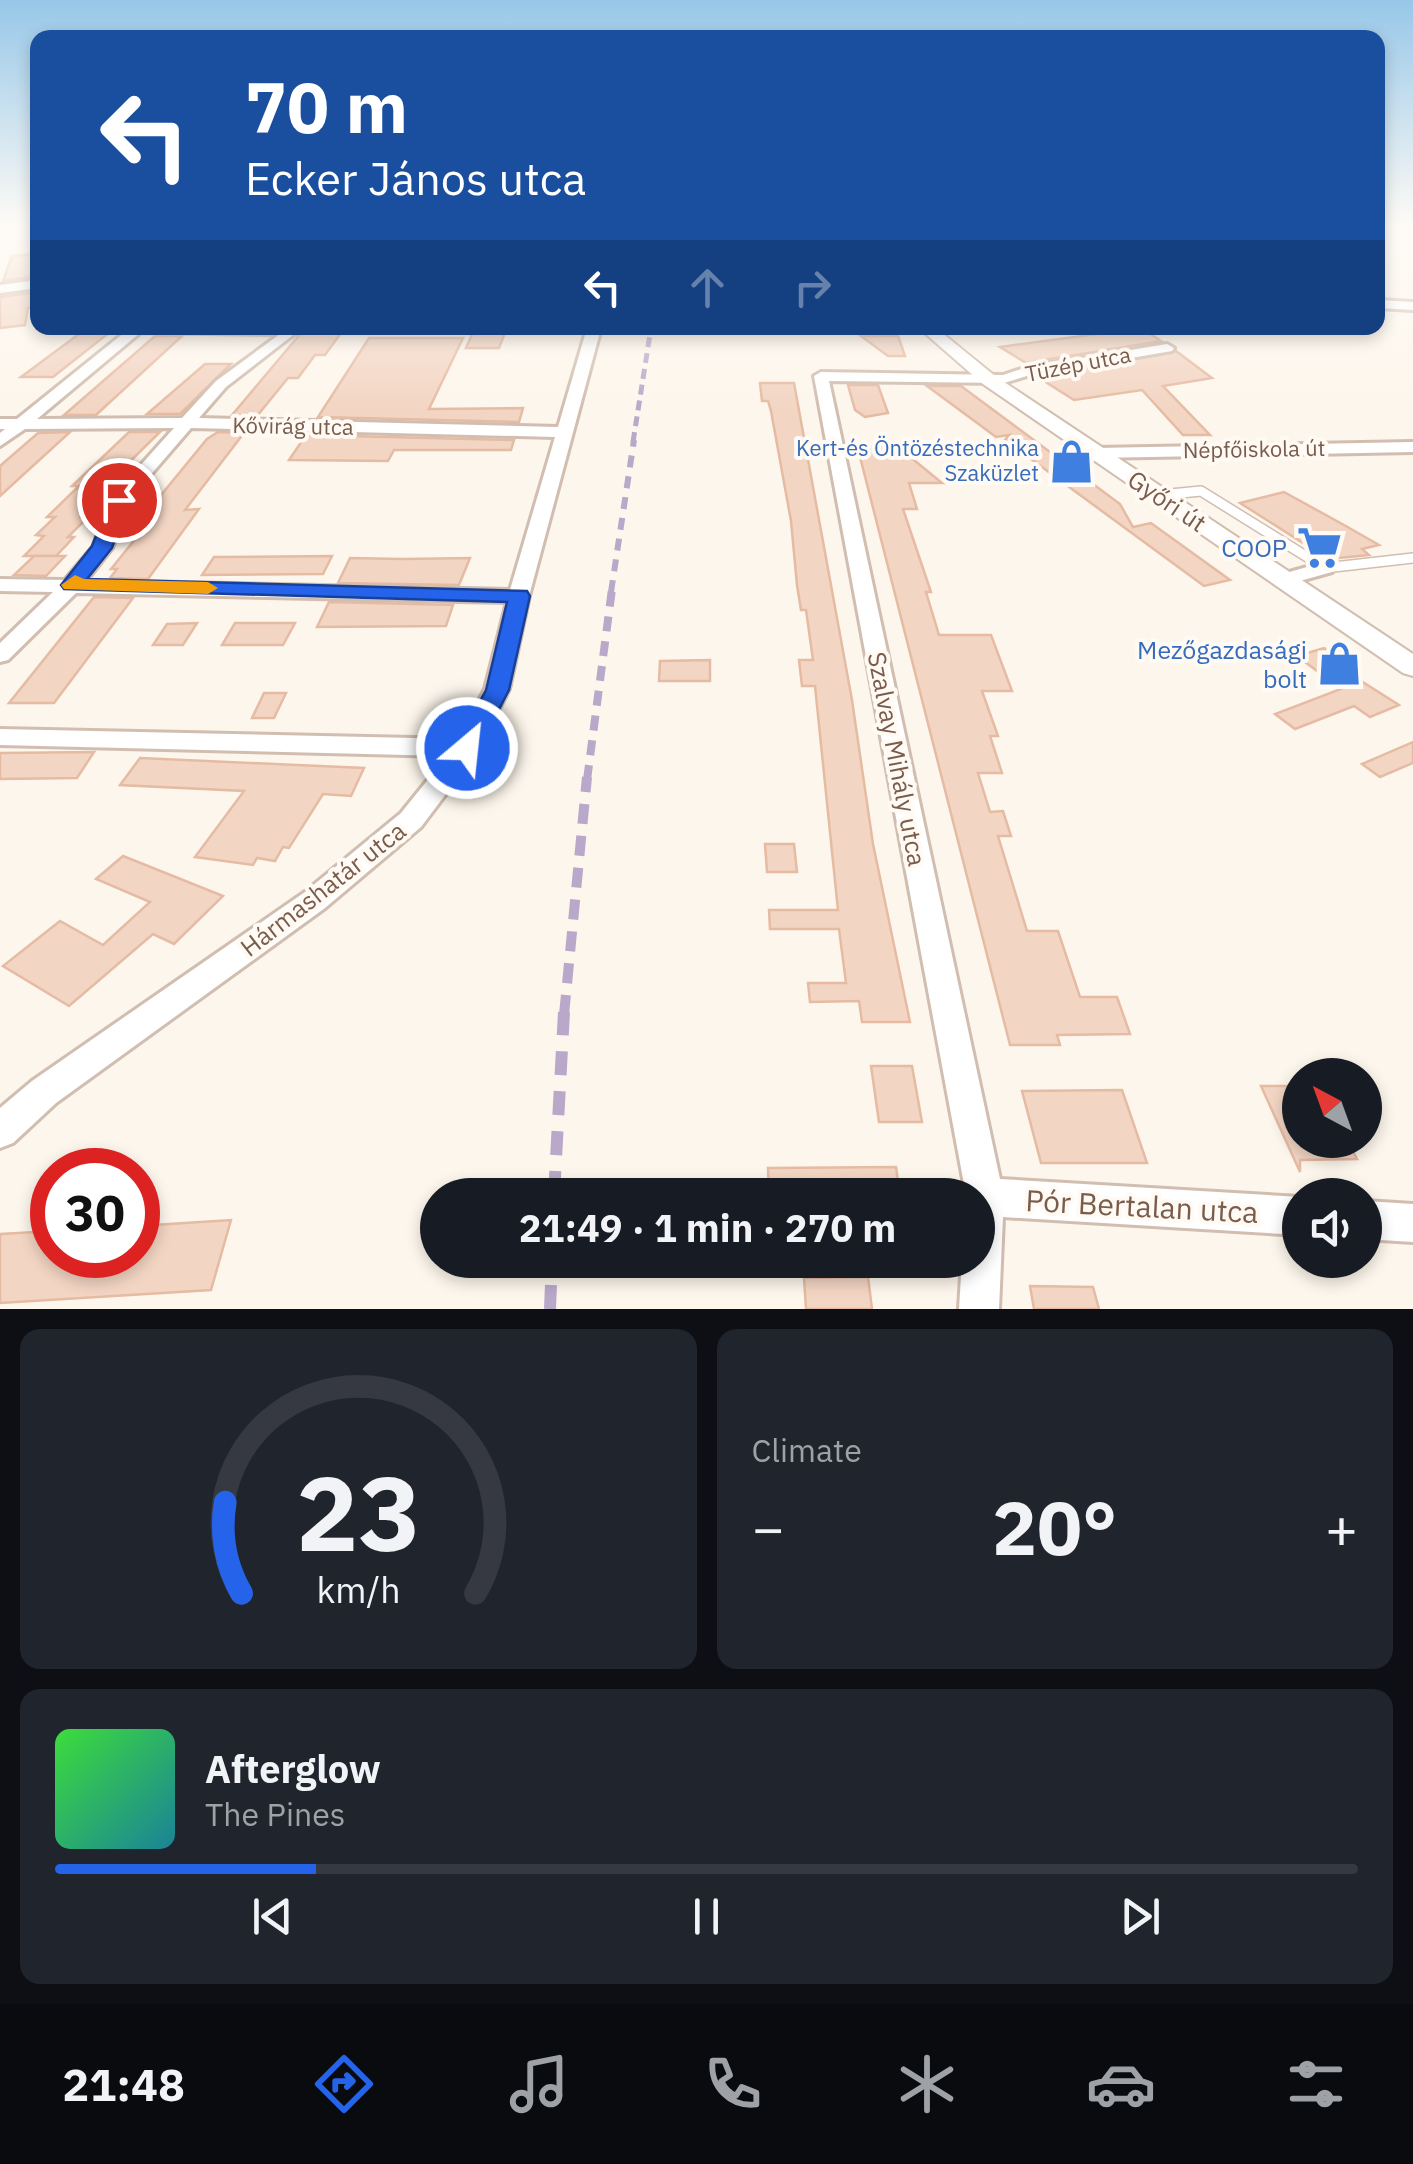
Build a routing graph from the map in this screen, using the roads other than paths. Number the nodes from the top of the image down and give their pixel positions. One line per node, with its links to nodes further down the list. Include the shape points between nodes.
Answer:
1 (1385, 304): 2 (street)
2 (1413, 306)
3 (129, 335): 10 (street)
4 (286, 335): 11 (street, via 221,384)
5 (592, 335): 12 (street, Hármashatár utca)
6 (935, 335): 8 (street, Győri út)
7 (1166, 348): 8 (street, Tüzép utca)
8 (989, 380): 15 (street, Győri út); 28 (street, Szalvay Mihály utca, via 821,376)
9 (0, 424): 10 (street, Kővirág utca)
10 (21, 424): 11 (street, Kővirág utca); 13 (street)
11 (188, 424): 12 (street, Kővirág utca); 21 (street, via 119,500 102,548)
12 (565, 432): 22 (street, Hármashatár utca)
13 (0, 441)
14 (1413, 447): 15 (street, Népfőiskola út)
15 (1096, 453): 16 (street, Győri út)
16 (1158, 495): 18 (lane, via 1201,491); 19 (street, Győri út)
17 (1413, 558): 18 (lane)
18 (1324, 568): 19 (street)
19 (1282, 580): 24 (street, Győri út)
20 (0, 585): 21 (street)
21 (72, 585): 22 (street); 23 (street)
22 (519, 596): 26 (street, Hármashatár utca, via 498,690)
23 (0, 656)
24 (1413, 667)
25 (0, 736): 26 (street)
26 (467, 748): 27 (street, Hármashatár utca, via 411,820 314,900 44,1092)
27 (0, 1131)
28 (980, 1178)
29 (995, 1198): 30 (street, Pór Bertalan utca)
30 (1282, 1215)
31 (1382, 1221): 32 (street)
32 (1413, 1223)
33 (980, 1278): 34 (street, Szalvay Mihály utca)
34 (979, 1309)

